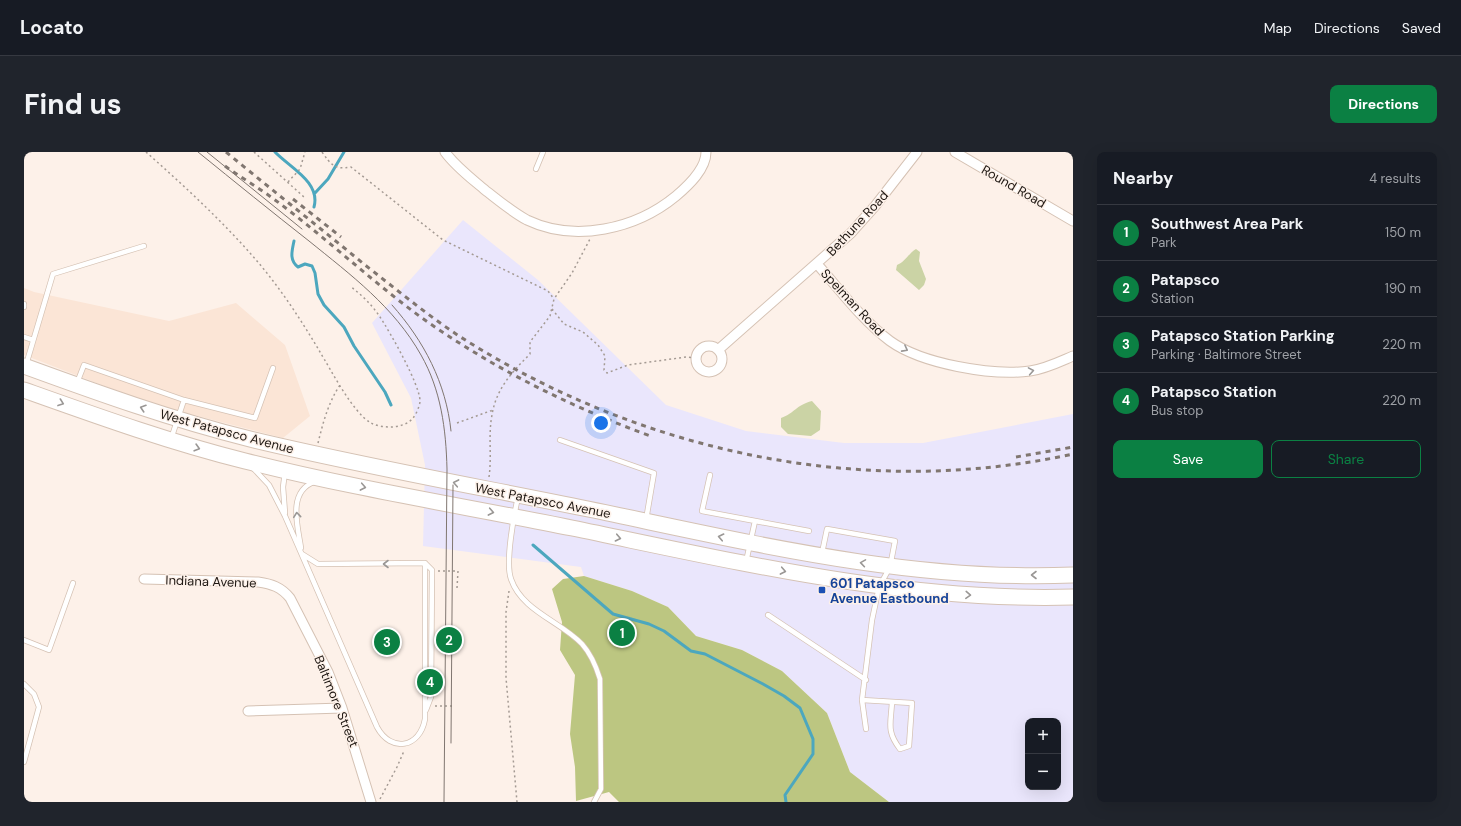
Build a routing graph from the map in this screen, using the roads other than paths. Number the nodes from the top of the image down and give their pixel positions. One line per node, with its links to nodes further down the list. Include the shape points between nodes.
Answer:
1 (445, 152): 3 (street, via 463,172 527,220 550,228 589,231 650,214 666,204 694,178 704,164)
2 (543, 152): 6 (lane)
3 (706, 152)
4 (916, 152): 9 (street, Bethune Road, via 875,206 851,233)
5 (955, 152): 7 (street, Round Road)
6 (536, 169)
7 (1073, 221)
8 (144, 246): 11 (lane, via 53,274)
9 (817, 264): 12 (street, Bethune Road); 13 (street, Spelman Road, one-way to 13, via 874,328 909,351 932,360 991,372 1011,373 1032,371)
10 (24, 337): 11 (lane)
11 (33, 340): 14 (lane)
12 (718, 350): 12 (street, via 708,346 702,347 696,358 702,370 714,371 719,367 721,356)
13 (1073, 356)
14 (24, 368): 16 (main road, West Patapsco Avenue)
15 (273, 368): 18 (lane, via 255,418)
16 (76, 384): 18 (lane, via 84,365); 19 (main road, West Patapsco Avenue, one-way to 16)
17 (24, 390): 20 (main road, West Patapsco Avenue, one-way to 20)
18 (184, 400): 19 (lane)
19 (177, 419): 20 (lane); 22 (main road, West Patapsco Avenue)
20 (170, 440): 23 (main road, West Patapsco Avenue, one-way to 23)
21 (560, 440): 31 (lane, via 654,473)
22 (261, 441): 24 (main road, West Patapsco Avenue); 25 (main road, via 280,454)
23 (244, 461): 25 (main road, West Patapsco Avenue); 29 (lane, via 266,480)
24 (378, 468): 25 (main road, via 367,469 304,457); 28 (main road, West Patapsco Avenue, one-way to 24)
25 (286, 471): 27 (main road, West Patapsco Avenue); 29 (lane, via 283,487)
26 (710, 476): 32 (lane, via 702,511)
27 (325, 479): 30 (main road, West Patapsco Avenue, one-way to 30); 35 (lane, one-way to 27, via 297,500 306,486)
28 (519, 495): 30 (lane); 31 (main road, West Patapsco Avenue)
29 (285, 516): 35 (lane)
30 (513, 516): 38 (main road, West Patapsco Avenue, one-way to 38); 58 (lane, via 509,568 512,582 528,605 582,644 596,666 600,679 601,790)
31 (646, 521): 34 (main road, West Patapsco Avenue, one-way to 31)
32 (755, 521): 33 (lane); 34 (lane)
33 (809, 531)
34 (750, 543): 36 (main road, West Patapsco Avenue); 38 (lane)
35 (302, 554): 37 (lane, one-way to 35, via 318,564); 54 (lane, via 377,727 386,740 403,744 412,742 423,728)
36 (822, 556): 39 (main road, West Patapsco Avenue, one-way to 36); 39 (lane, via 827,529 895,541)
37 (425, 563): 54 (lane); 54 (lane, via 432,570 431,697)
38 (745, 563): 43 (main road, West Patapsco Avenue, one-way to 43)
39 (890, 567): 40 (main road, West Patapsco Avenue, one-way to 39, via 1002,575); 43 (lane)
40 (1073, 575)
41 (144, 579): 44 (street, Indiana Avenue, via 258,582)
42 (73, 583): 47 (lane, via 48,650)
43 (879, 586): 45 (main road, West Patapsco Avenue, one-way to 45, via 994,596); 48 (lane, via 872,620)
44 (277, 587): 52 (street, Baltimore Street, via 284,590 290,598 328,672)
45 (1073, 597)
46 (768, 615): 48 (lane)
47 (24, 640)
48 (866, 680): 50 (lane)
49 (24, 684): 56 (lane, via 34,694 39,707)
50 (862, 700): 51 (lane); 55 (lane)
51 (892, 702): 51 (lane, via 890,732 900,749 904,749 909,746 912,703)
52 (342, 708): 53 (street); 57 (street, Baltimore Street)
53 (248, 711)
54 (425, 713)
55 (866, 729)
56 (24, 762)
57 (371, 802)
58 (594, 802)

